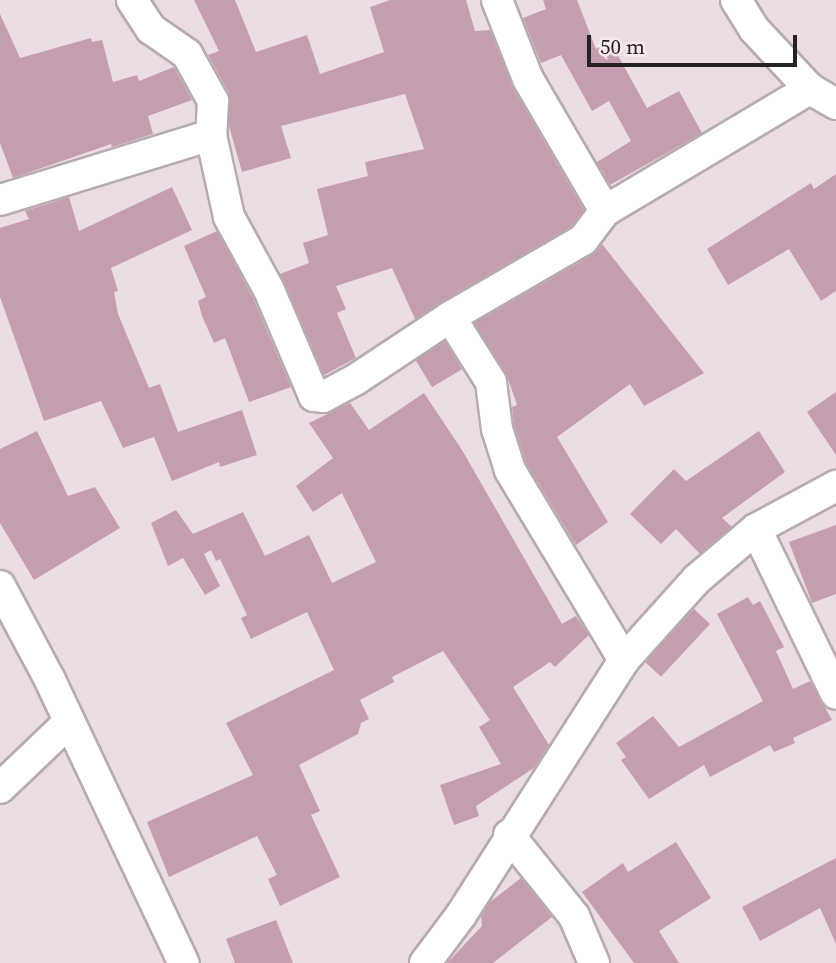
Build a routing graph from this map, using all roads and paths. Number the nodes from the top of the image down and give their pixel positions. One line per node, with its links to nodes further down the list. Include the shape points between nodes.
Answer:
1 (132, 0): 6 (street, via 151,29 187,54 213,101)
2 (497, 0): 8 (street, via 527,79)
3 (736, 0): 4 (street, via 754,29)
4 (810, 89): 5 (street); 8 (street, via 703,157)
5 (836, 104)
6 (211, 135): 7 (street); 9 (street, via 229,217 269,290 314,396 323,397 355,380)
7 (0, 200)
8 (605, 211): 9 (street, via 583,240)
9 (450, 317): 13 (street, via 491,382 497,429 510,470)
10 (836, 486): 11 (street)
11 (756, 529): 13 (street, via 697,579); 14 (street)
12 (0, 586): 15 (street)
13 (624, 660): 17 (street)
14 (836, 694)
15 (69, 722): 16 (street); 18 (street)
16 (0, 788)
17 (509, 835): 19 (street, via 461,915); 20 (street, via 574,916)
18 (184, 963)
19 (425, 963)
20 (594, 963)

